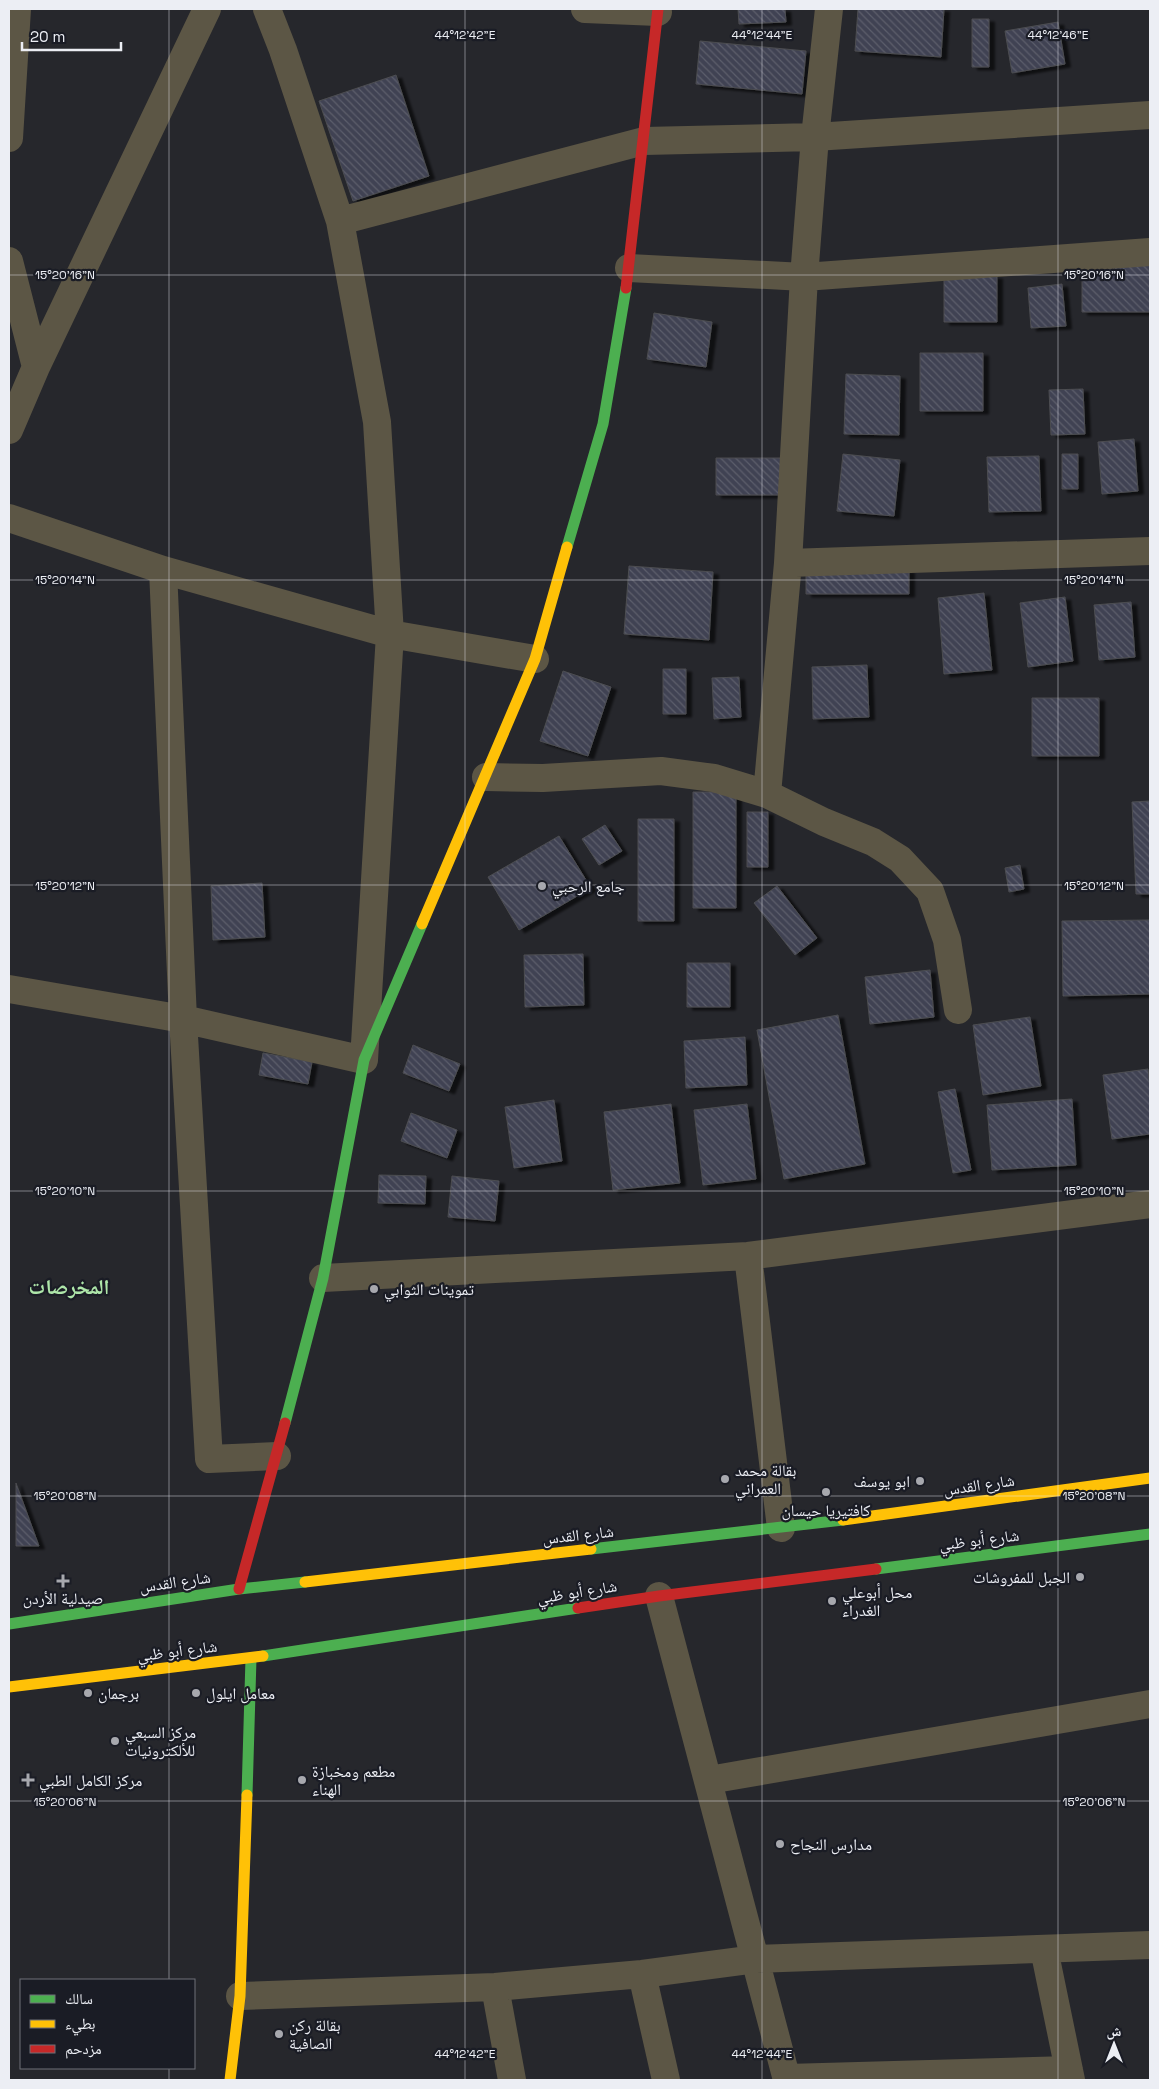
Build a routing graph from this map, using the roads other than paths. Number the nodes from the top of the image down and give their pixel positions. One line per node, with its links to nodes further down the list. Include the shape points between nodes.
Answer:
1 (17, 9): 9 (street)
2 (207, 9): 16 (street)
3 (267, 9): 11 (street)
4 (585, 9): 6 (street)
5 (829, 9): 8 (street)
6 (658, 10): 10 (main road)
7 (1150, 115): 8 (street)
8 (815, 137): 10 (street); 15 (street)
9 (9, 138)
10 (644, 141): 11 (street); 14 (main road)
11 (340, 221): 22 (street, via 378,422)
12 (1150, 252): 15 (street)
13 (9, 261): 16 (street)
14 (629, 268): 15 (street); 23 (main road, via 603,424)
15 (804, 277): 20 (street)
16 (36, 367): 17 (street)
17 (9, 430)
18 (9, 518): 21 (street)
19 (1150, 551): 20 (street)
20 (788, 563): 25 (street)
21 (162, 570): 22 (street); 28 (street)
22 (390, 634): 23 (street); 29 (street)
23 (535, 659): 24 (main road)
24 (486, 777): 25 (street, via 543,778 661,771 714,778); 29 (main road)
25 (767, 794): 27 (street, via 873,842 900,859 930,891 947,940)
26 (9, 988): 28 (street)
27 (958, 1010)
28 (183, 1019): 29 (street); 33 (street, via 209,1460)
29 (364, 1060): 32 (main road)
30 (1150, 1204): 31 (street)
31 (748, 1256): 32 (street); 35 (street)
32 (323, 1278): 33 (main road)
33 (277, 1456): 37 (main road)
34 (1150, 1478): 35 (main road, شارع القدس)
35 (781, 1528): 37 (main road, شارع القدس)
36 (1150, 1534): 38 (main road, شارع أبو ظبي)
37 (239, 1589): 39 (main road, شارع القدس)
38 (659, 1596): 40 (main road, شارع أبو ظبي); 43 (street)
39 (9, 1624)
40 (250, 1658): 41 (main road, شارع أبو ظبي); 49 (main road)
41 (9, 1688)
42 (1150, 1704): 43 (street)
43 (709, 1780): 46 (street)
44 (1150, 1945): 45 (street)
45 (1044, 1949): 46 (street); 50 (street)
46 (756, 1959): 47 (street); 51 (street)
47 (642, 1974): 48 (street); 54 (street)
48 (495, 1987): 49 (street); 53 (street)
49 (240, 1996): 52 (main road)
50 (1070, 2075): 51 (street)
51 (787, 2079)
52 (230, 2080)
53 (512, 2080)
54 (666, 2080)

